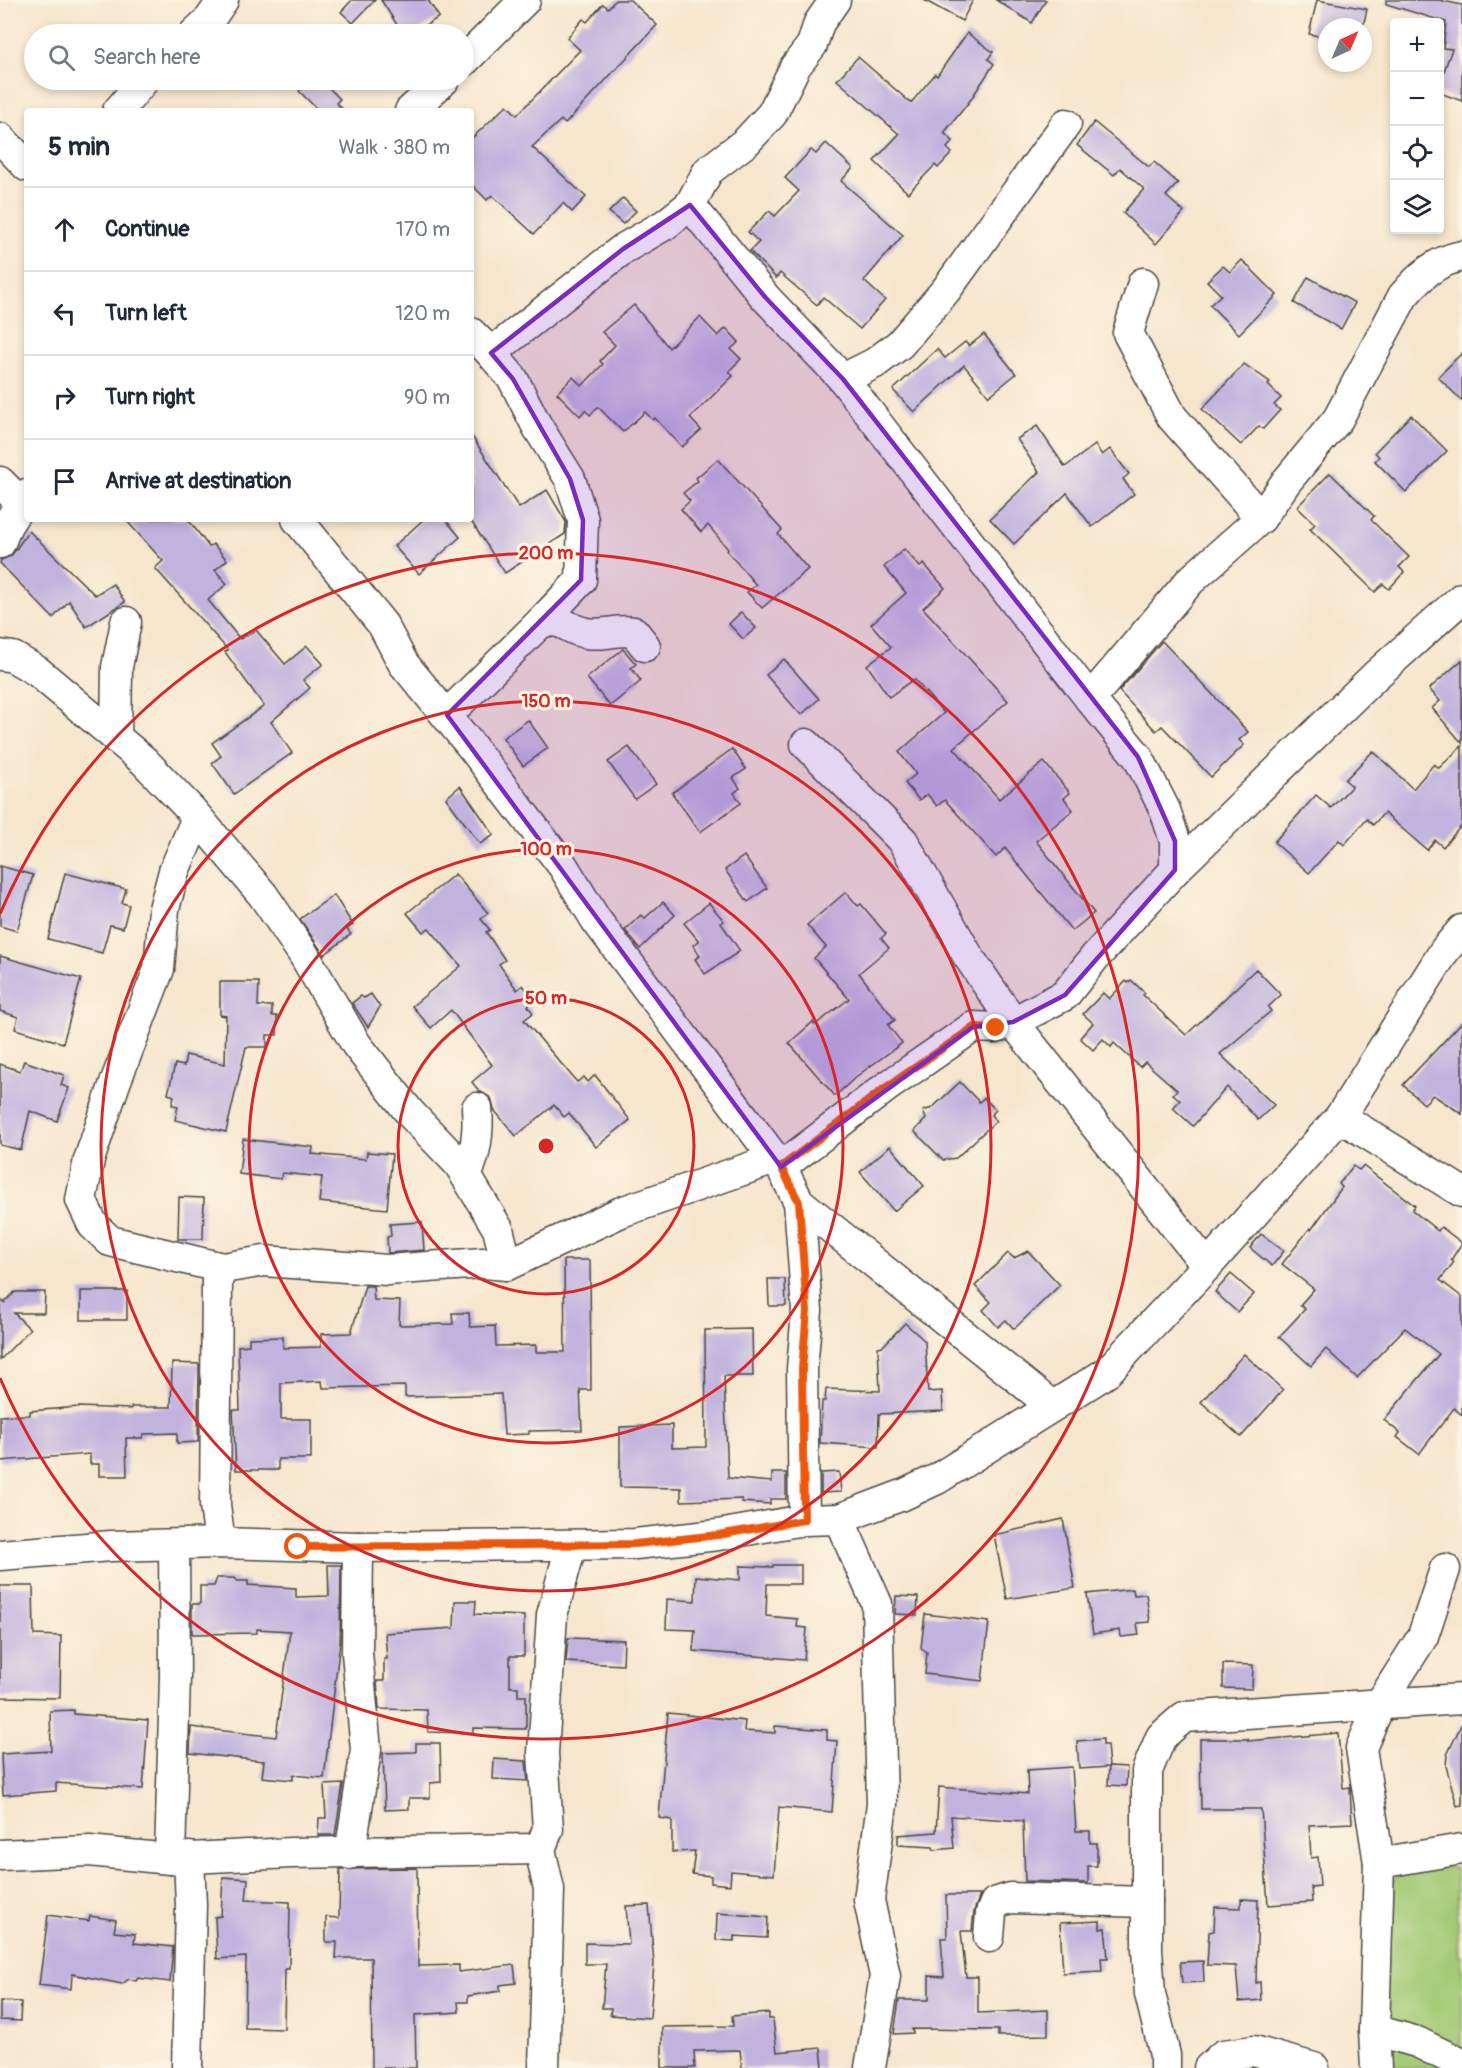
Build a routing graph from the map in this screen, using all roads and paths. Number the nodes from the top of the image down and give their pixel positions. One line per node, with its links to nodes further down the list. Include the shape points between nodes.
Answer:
1 (223, 0): 4 (street)
2 (525, 0): 5 (street)
3 (835, 0): 13 (street, via 772,114 746,142 708,171)
4 (205, 24)
5 (474, 51)
6 (136, 90): 8 (street)
7 (433, 90): 9 (street)
8 (121, 108)
9 (413, 108)
10 (1066, 124): 17 (street, via 946,290 900,344 875,363)
11 (0, 138): 12 (street)
12 (24, 163)
13 (690, 205): 16 (street); 17 (street, via 765,297)
14 (1462, 256): 19 (street, via 1443,260 1403,296 1338,419)
15 (1143, 283): 19 (street, via 1128,333 1172,417)
16 (481, 343): 24 (street, via 513,380 570,479 583,520 581,580)
17 (843, 378): 27 (street)
18 (16, 493): 21 (street)
19 (1261, 518): 27 (street, via 1190,581)
20 (299, 522): 28 (street, via 383,625 403,663)
21 (0, 543)
22 (1462, 598): 32 (street, via 1375,676)
23 (126, 622): 29 (street, via 117,667)
24 (541, 622): 25 (street, via 564,622 573,630 589,633 634,632); 28 (street)
25 (645, 646)
26 (0, 655): 29 (street, via 13,657 38,671)
27 (1089, 699): 32 (street, via 1138,757 1165,810 1175,841)
28 (447, 715): 37 (street, via 563,866 596,920)
29 (116, 738): 31 (street, via 144,761)
30 (806, 744): 34 (street, via 903,841 968,956)
31 (197, 818): 38 (street, via 263,895 304,955 356,1044); 43 (street, via 174,872 164,909 159,969 107,1105 81,1200 93,1225 110,1241)
32 (1174, 870): 34 (street, via 1065,995)
33 (1462, 930): 36 (street, via 1445,950)
34 (1012, 1022): 37 (street, via 996,1028 974,1027); 42 (street)
35 (477, 1108): 38 (street, via 478,1128)
36 (1340, 1117): 39 (street); 42 (street)
37 (778, 1163): 40 (street); 41 (street, via 621,1212)
38 (466, 1176): 41 (street, via 498,1229)
39 (1462, 1192)
40 (799, 1202): 44 (street); 46 (street, via 807,1311 802,1369)
41 (507, 1265): 43 (street, via 387,1270 264,1261)
42 (1207, 1266): 44 (street, via 1106,1373)
43 (223, 1268): 47 (street, via 217,1280 215,1505)
44 (1052, 1406): 45 (street, via 937,1479)
45 (839, 1519): 46 (street); 67 (street, via 877,1604 882,1804 869,1900 885,1976)
46 (804, 1520): 49 (street, via 718,1535)
47 (220, 1543): 48 (street); 50 (street)
48 (174, 1546): 51 (street, via 111,1546); 59 (street)
49 (571, 1546): 50 (street); 55 (street, via 552,1615 543,1753 548,1829)
50 (358, 1547): 57 (street, via 357,1653 366,1750)
51 (0, 1555)
52 (1445, 1569): 54 (street, via 1423,1636)
53 (1462, 1699): 54 (street)
54 (1380, 1704): 60 (street, via 1361,1748); 61 (street, via 1190,1717 1170,1727 1154,1749 1147,1770)
55 (540, 1849): 57 (street); 66 (street, via 549,1889)
56 (1462, 1849): 60 (street)
57 (350, 1854): 59 (street)
58 (0, 1855): 59 (street, via 89,1851)
59 (180, 1858): 65 (street, via 191,1905)
60 (1379, 1863): 63 (street)
61 (1147, 1902): 62 (street, via 1010,1898 995,1903); 68 (street, via 1150,1994 1166,2055)
62 (988, 1938)
63 (1374, 2030): 64 (street, via 1417,2042); 71 (street)
64 (1462, 2064)
65 (187, 2068)
66 (544, 2068)
67 (870, 2068)
68 (1165, 2068)
69 (1209, 2068): 70 (street, via 1223,2055 1254,2051)
70 (1314, 2068)
71 (1376, 2068)

